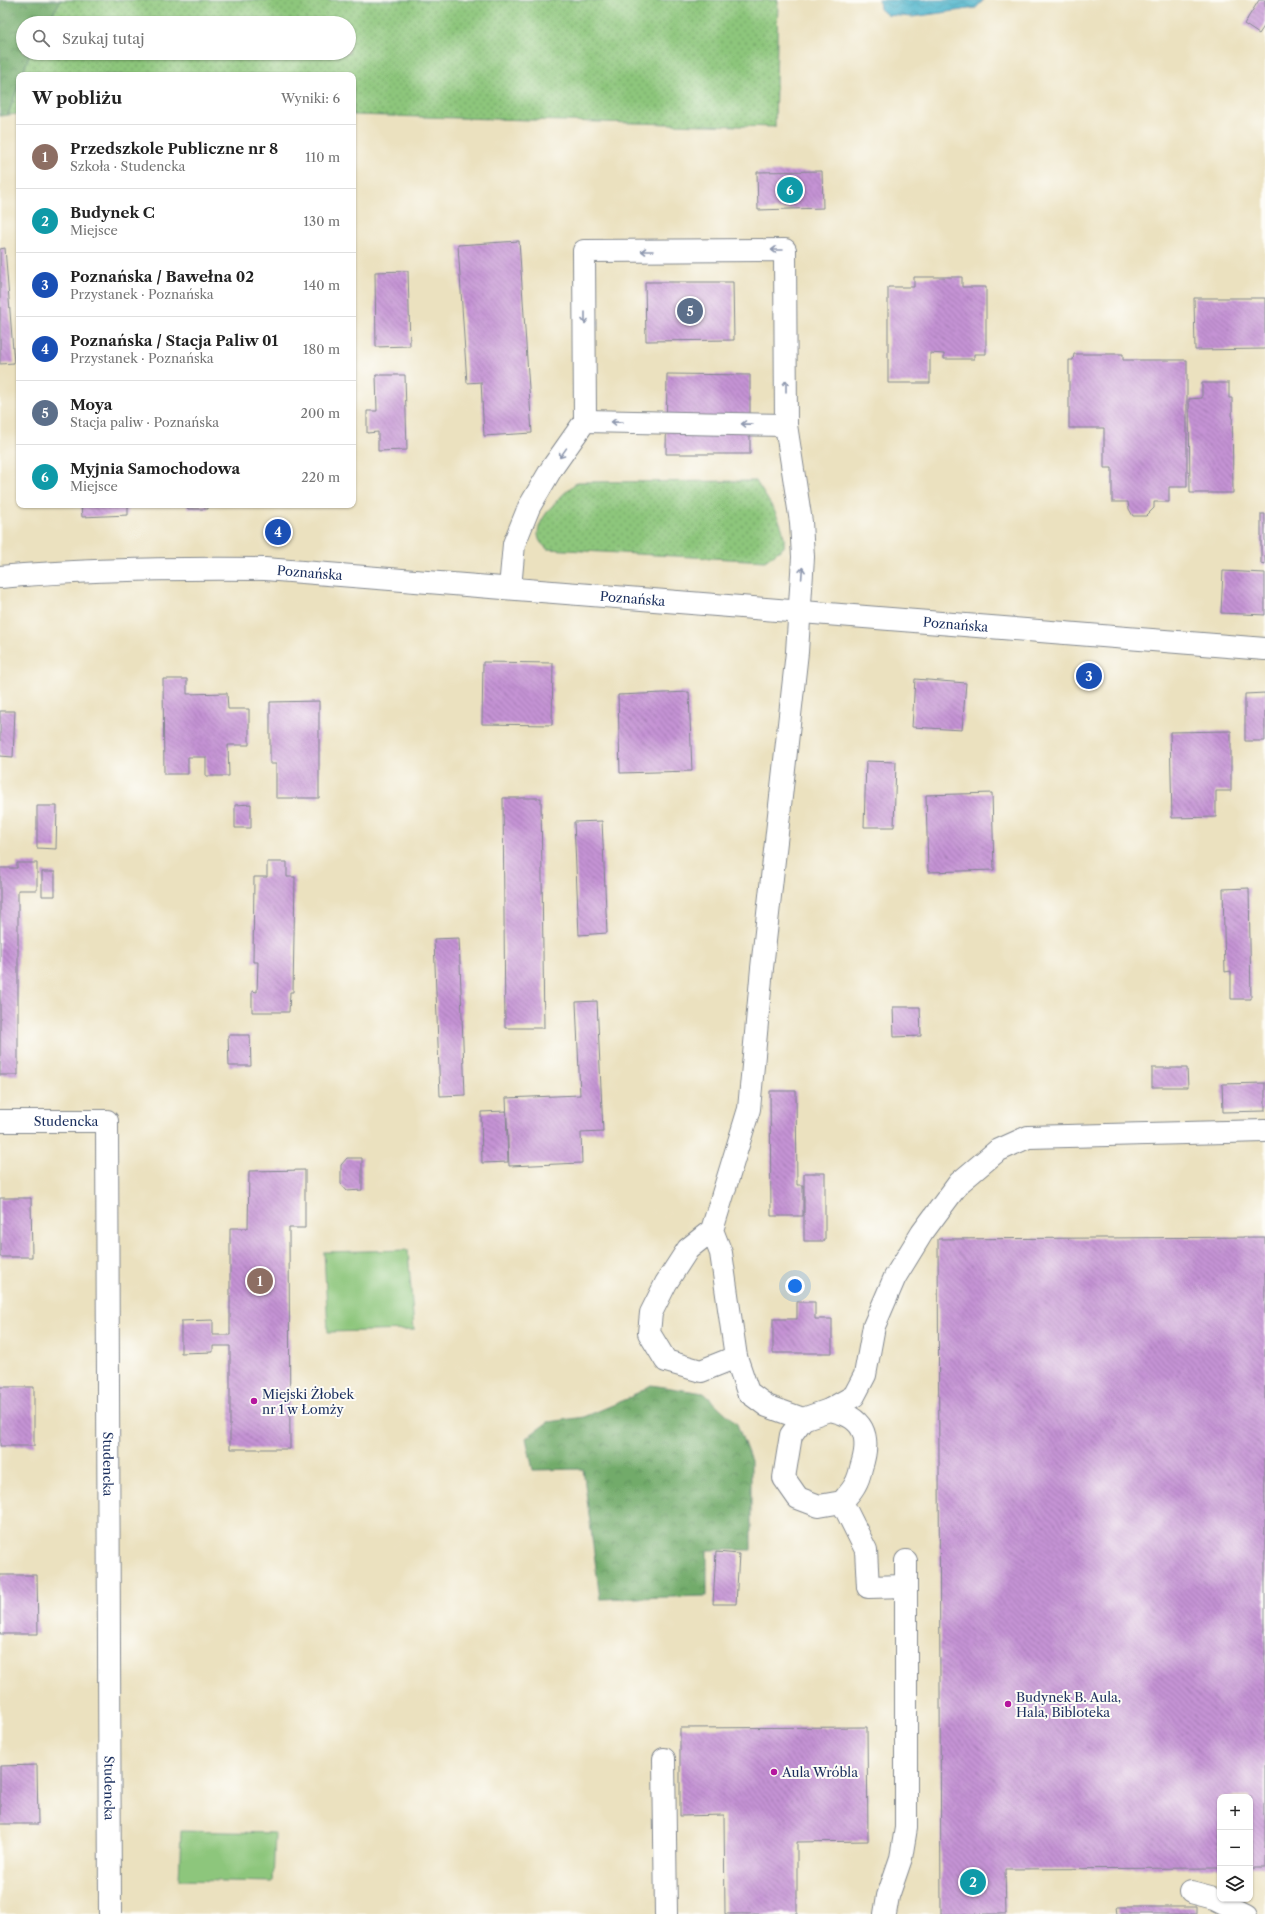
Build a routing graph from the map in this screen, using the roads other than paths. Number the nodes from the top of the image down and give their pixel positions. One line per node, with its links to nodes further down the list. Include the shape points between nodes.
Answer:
1 (585, 421): 2 (street, one-way to 1); 2 (street, one-way to 1, via 785,250 584,251); 4 (street, one-way to 4, via 552,468 529,507 514,544)
2 (786, 424): 5 (street, one-way to 2, via 803,557 801,529)
3 (0, 577): 4 (street, Poznańska, via 104,570 265,569)
4 (510, 588): 5 (street, Poznańska)
5 (800, 612): 6 (street, Poznańska); 9 (street, via 749,1109)
6 (1265, 649)
7 (0, 1121): 18 (street, Studencka, via 107,1121)
8 (1265, 1131): 11 (street, via 1028,1137 997,1151 959,1183 922,1233 895,1277 874,1326 865,1375 859,1387 854,1396)
9 (712, 1230): 10 (street, via 721,1254); 10 (street, via 688,1249 666,1283 651,1313 648,1333 666,1361 702,1371)
10 (736, 1357): 12 (street, via 748,1392 768,1406)
11 (829, 1410): 12 (street); 13 (street, via 842,1412 859,1423 866,1437 865,1458 856,1485)
12 (803, 1419): 13 (street, via 791,1435 784,1478 798,1498 819,1506)
13 (842, 1502): 15 (street, via 866,1550 868,1587)
14 (906, 1561): 15 (street)
15 (906, 1586): 20 (street, via 906,1828 901,1858 888,1896)
16 (664, 1759): 19 (street)
17 (1191, 1892): 21 (street, via 1214,1898)
18 (110, 1914)
19 (666, 1914)
20 (885, 1914)
21 (1246, 1914)

